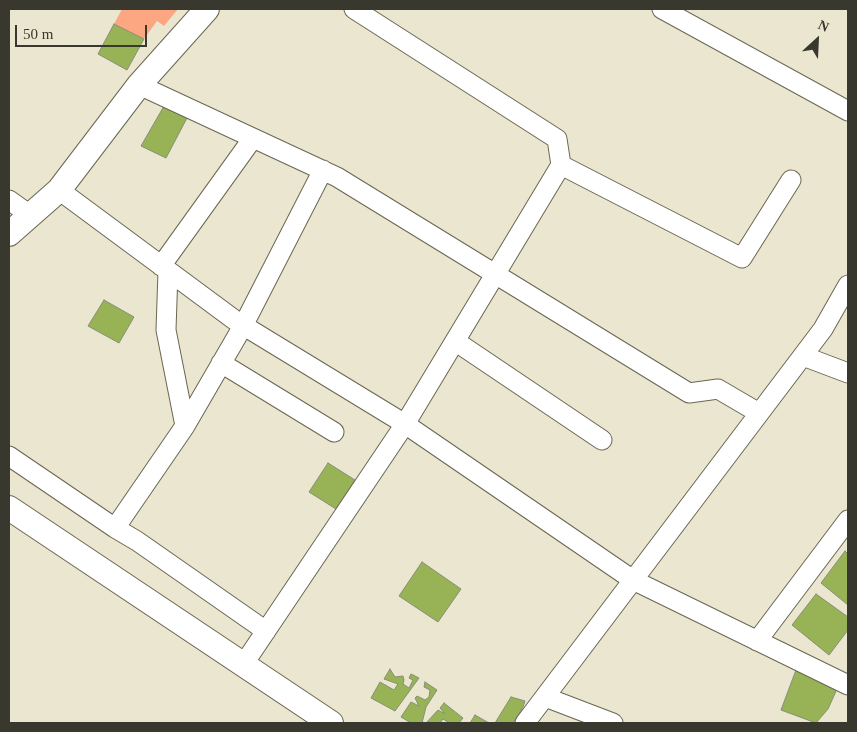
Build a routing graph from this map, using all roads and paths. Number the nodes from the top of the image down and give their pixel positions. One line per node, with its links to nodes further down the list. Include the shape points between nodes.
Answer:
1 (207, 9): 4 (street)
2 (354, 9): 7 (street, via 557,140)
3 (662, 9): 5 (street)
4 (139, 85): 6 (street); 10 (street)
5 (848, 111)
6 (253, 138): 8 (street); 14 (street)
7 (561, 165): 9 (street, via 742,258); 15 (street)
8 (324, 170): 15 (street); 17 (street)
9 (791, 180)
10 (59, 190): 12 (street); 14 (street)
11 (9, 200): 12 (street)
12 (30, 215): 13 (street)
13 (9, 234)
14 (164, 268): 17 (street); 24 (street, via 166,330)
15 (494, 275): 18 (street); 22 (street, via 690,393 718,389)
16 (848, 285): 19 (street)
17 (243, 326): 20 (street); 23 (street)
18 (455, 341): 23 (street); 26 (street)
19 (803, 356): 21 (street); 22 (street)
20 (221, 363): 24 (street); 25 (street)
21 (848, 372)
22 (760, 413): 31 (street)
23 (405, 424): 31 (street); 32 (street)
24 (184, 426): 30 (street)
25 (334, 432)
26 (602, 440)
27 (9, 456): 30 (street)
28 (9, 508): 34 (street)
29 (848, 520): 33 (street)
30 (114, 528): 32 (street)
31 (633, 580): 33 (street); 36 (street)
32 (266, 631): 34 (street)
33 (757, 641): 35 (street)
34 (243, 665): 37 (street)
35 (848, 685)
36 (545, 697): 38 (street); 39 (street)
37 (331, 723)
38 (525, 723)
39 (612, 723)

